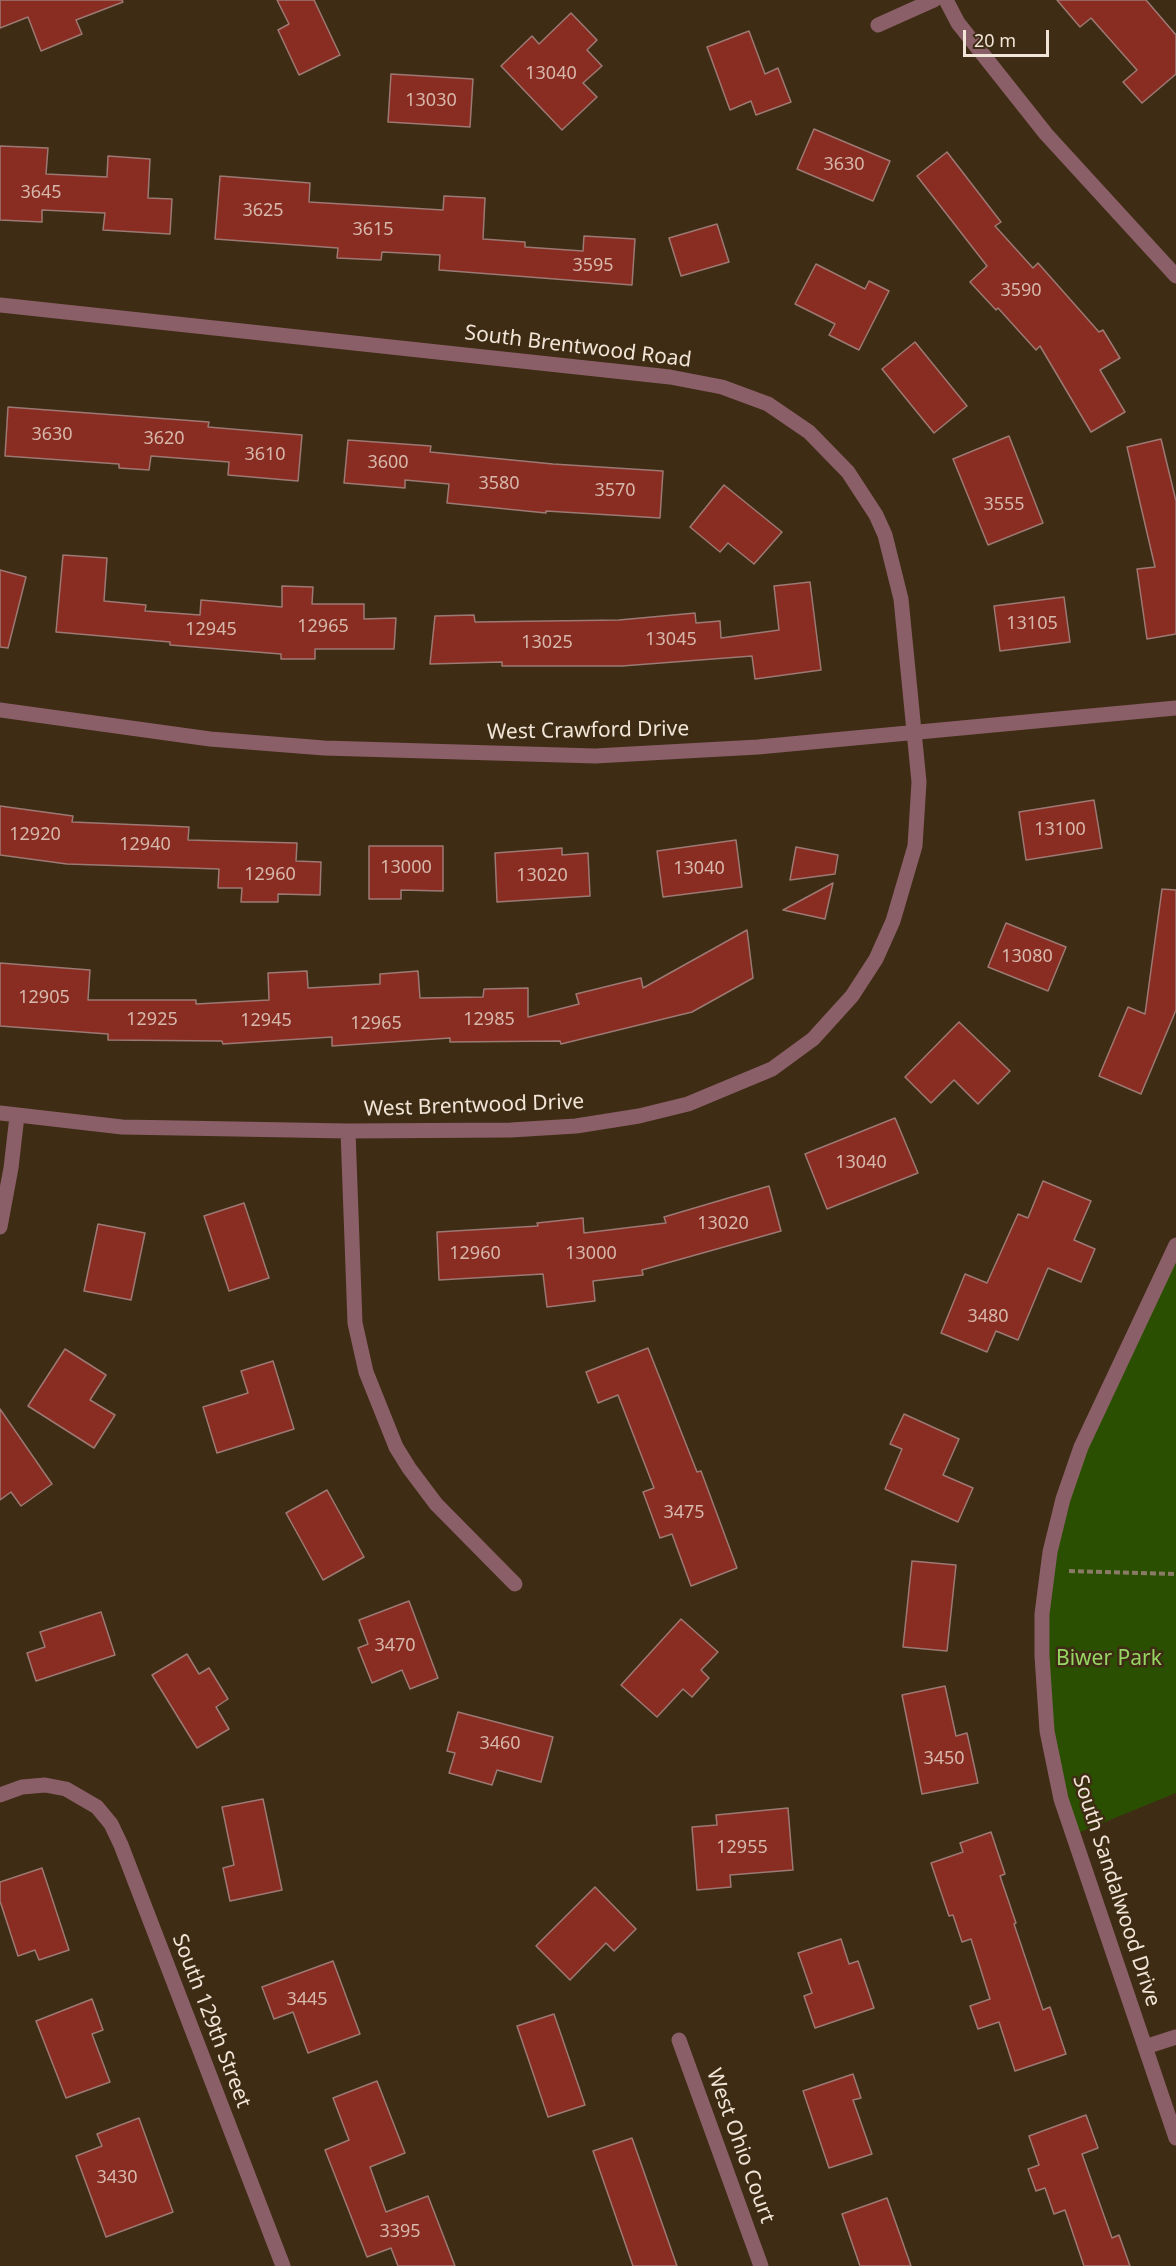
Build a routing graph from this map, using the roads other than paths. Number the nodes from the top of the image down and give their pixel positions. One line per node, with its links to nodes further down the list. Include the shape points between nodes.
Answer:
1 (934, 0): 3 (street)
2 (946, 0): 4 (street, via 958,22 1033,119)
3 (878, 25)
4 (1176, 276)
5 (0, 305): 8 (street, South Brentwood Road, via 670,376 722,387 768,404 809,432 848,472 885,535 901,599)
6 (1176, 708): 8 (street, West Crawford Drive)
7 (0, 710): 8 (street, West Crawford Drive, via 210,739 429,752 595,756)
8 (914, 735): 11 (street, West Brentwood Drive, via 919,782 915,846 893,921 876,959 852,996 813,1040 772,1069 688,1104 586,1124 511,1130)
9 (0, 1113): 10 (street, West Brentwood Drive)
10 (17, 1116): 11 (street, West Brentwood Drive, via 122,1127); 12 (street)
11 (348, 1131): 14 (street, via 355,1323 366,1372 396,1447 409,1468 436,1504)
12 (0, 1227)
13 (1176, 1245): 18 (street, South Sandalwood Drive, via 1081,1448 1063,1499 1042,1614 1047,1731 1061,1799)
14 (515, 1584)
15 (0, 1795): 20 (street, South 129th Street, via 22,1787 45,1785 66,1789 97,1807 111,1824)
16 (1176, 2037): 18 (street)
17 (679, 2040): 21 (street, West Ohio Court)
18 (1145, 2047): 19 (street, South Sandalwood Drive)
19 (1176, 2138)
20 (283, 2266)
21 (761, 2266)

